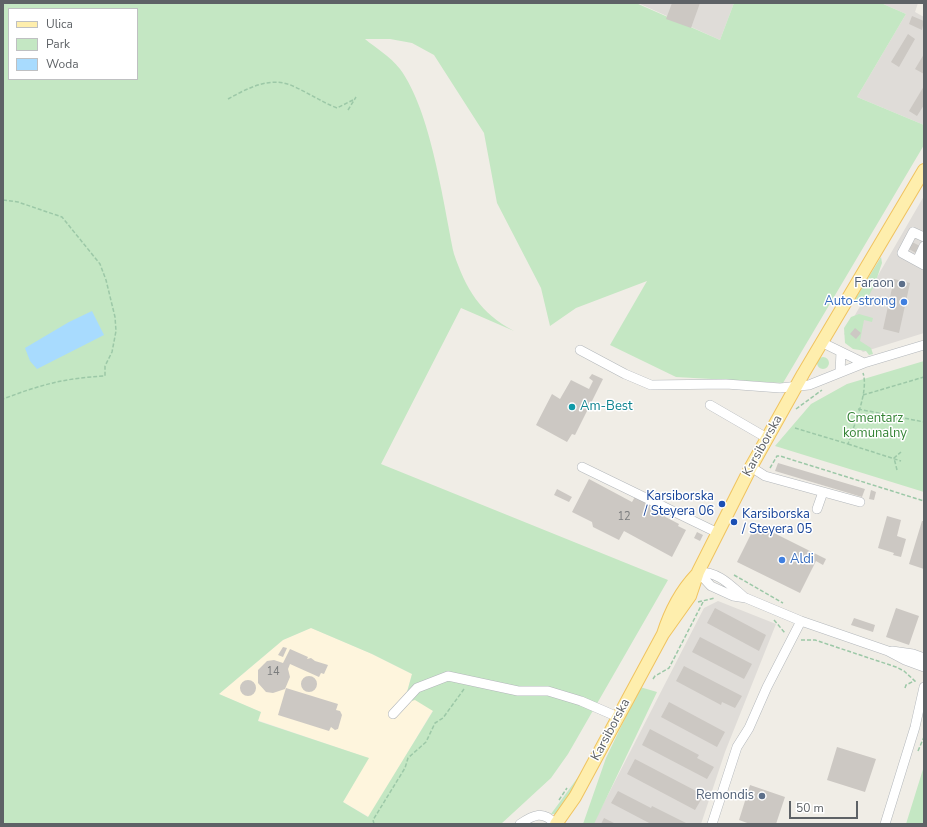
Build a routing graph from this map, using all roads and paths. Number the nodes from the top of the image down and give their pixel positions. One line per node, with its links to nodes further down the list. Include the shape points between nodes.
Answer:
1 (356, 97): 3 (path)
2 (228, 99): 3 (path, via 248,88 271,83 294,86 337,108)
3 (353, 100): 4 (path)
4 (348, 110)
5 (924, 170): 12 (main road, Karsiborska)
6 (3, 200): 23 (path, via 62,216 100,264 115,317 116,331 112,352 105,366 105,376 77,377 46,383)
7 (924, 237): 10 (street, via 913,232)
8 (924, 246): 11 (street)
9 (893, 252): 10 (street)
10 (902, 253): 11 (street)
11 (920, 263)
12 (823, 343): 15 (street); 20 (main road, Karsiborska)
13 (924, 345): 16 (street)
14 (580, 350): 20 (street, via 651,385 726,384 780,388)
15 (841, 352): 16 (street); 17 (street)
16 (864, 363): 17 (street)
17 (840, 372): 20 (street, via 809,385)
18 (863, 373): 22 (path)
19 (924, 377): 22 (path)
20 (797, 386): 29 (main road, Karsiborska)
21 (823, 390): 26 (path)
22 (863, 395): 25 (path)
23 (3, 399)
24 (710, 405): 29 (street)
25 (858, 409): 27 (path); 30 (path)
26 (796, 410)
27 (924, 422)
28 (795, 428): 30 (path)
29 (767, 438): 35 (main road, Karsiborska)
30 (848, 444): 32 (path)
31 (901, 452): 32 (path)
32 (894, 458): 33 (path); 36 (path)
33 (901, 461)
34 (582, 467): 42 (street)
35 (751, 467): 37 (street); 42 (main road, Karsiborska)
36 (897, 470)
37 (765, 476): 38 (street); 39 (path, via 777,456 780,456)
38 (823, 492): 40 (street); 41 (street)
39 (924, 501)
40 (860, 502)
41 (817, 509)
42 (718, 533): 43 (main road, Karsiborska)
43 (698, 572): 50 (street, via 710,572 746,598); 63 (main road, Karsiborska, via 684,588 668,617 663,634)
44 (730, 573): 48 (path)
45 (717, 598): 47 (path)
46 (692, 599): 47 (path)
47 (703, 602): 56 (path, via 669,668)
48 (786, 604)
49 (770, 618): 51 (path)
50 (800, 621): 53 (street); 68 (street, via 749,728 737,747)
51 (788, 635)
52 (798, 639): 58 (path, via 815,640 896,667 904,671)
53 (888, 651): 54 (street); 55 (street)
54 (924, 658)
55 (924, 667)
56 (653, 679)
57 (473, 681): 62 (street, via 448,676 417,688); 63 (street, via 518,691 548,691 581,701); 65 (path, via 462,690 443,718 435,723 426,742 408,758 405,768 373,820)
58 (914, 682): 59 (path); 60 (path)
59 (921, 685): 64 (street)
60 (905, 688)
61 (924, 712): 64 (street)
62 (393, 714)
63 (618, 717): 67 (main road, Karsiborska, via 575,797)
64 (915, 727): 69 (street)
65 (374, 824)
66 (520, 824): 67 (street, via 536,814 542,814)
67 (555, 824)
68 (712, 824)
69 (885, 824)

